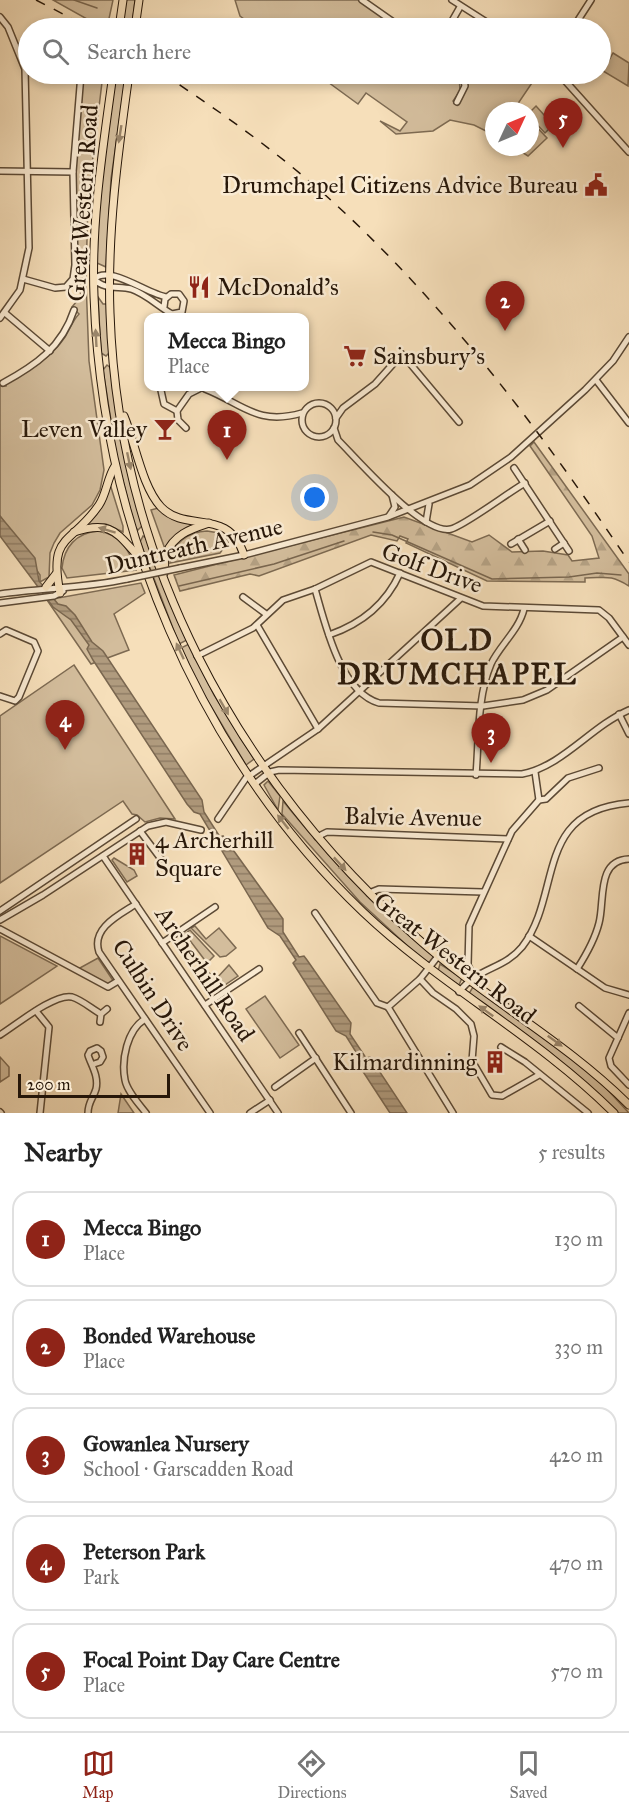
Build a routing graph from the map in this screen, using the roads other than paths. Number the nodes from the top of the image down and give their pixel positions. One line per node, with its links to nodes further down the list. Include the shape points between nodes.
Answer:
1 (123, 0): 8 (main road)
2 (139, 0): 9 (main road)
3 (362, 0): 10 (street)
4 (452, 0): 6 (street)
5 (591, 0): 13 (street)
6 (460, 7): 11 (street); 12 (street)
7 (0, 17): 14 (street)
8 (120, 18)
9 (136, 18)
10 (388, 18)
11 (453, 18)
12 (479, 18)
13 (579, 18)
14 (18, 49)
15 (27, 84): 24 (street)
16 (80, 84): 25 (street)
17 (111, 84): 28 (main road, Great Western Road)
18 (128, 84): 26 (main road, Great Western Road, one-way to 26, via 115,178)
19 (465, 84): 21 (street)
20 (568, 84): 22 (street)
21 (457, 102)
22 (628, 150)
23 (0, 171): 24 (street)
24 (26, 171): 25 (street); 27 (street, via 29,248)
25 (73, 172): 27 (street, via 73,279 66,287 55,288)
26 (110, 276): 28 (street, via 99,275); 29 (main road, Great Western Road); 30 (street)
27 (23, 279): 35 (street)
28 (94, 279): 29 (street); 57 (main road, Great Western Road, one-way to 28, via 100,385)
29 (109, 287): 31 (street, via 132,290); 43 (main road, Great Western Road)
30 (167, 297): 31 (street); 34 (street, via 176,294 183,298 185,306)
31 (164, 307): 33 (street)
32 (74, 310): 37 (street, via 64,334)
33 (169, 313)
34 (180, 313)
35 (2, 315): 37 (street)
36 (629, 337): 38 (street, Duntreath Avenue)
37 (50, 351): 39 (street)
38 (596, 380): 51 (street); 61 (street, Duntreath Avenue, via 504,462 470,485)
39 (3, 383)
40 (161, 391): 46 (street, via 164,404)
41 (195, 391): 46 (street)
42 (211, 391): 48 (street, via 247,411)
43 (119, 403): 66 (main road, via 154,498 172,515); 78 (main road, Great Western Road, one-way to 78, via 139,499)
44 (329, 406): 45 (street); 47 (street, via 315,402); 49 (street)
45 (343, 408): 49 (street); 50 (street, via 375,384 402,354)
46 (177, 411): 53 (street, via 178,420)
47 (302, 413): 48 (street); 52 (street)
48 (286, 418): 52 (street)
49 (336, 418): 54 (street)
50 (459, 422)
51 (629, 423)
52 (302, 426): 55 (street, via 310,435)
53 (186, 428)
54 (334, 428): 55 (street); 56 (street)
55 (326, 436): 56 (street)
56 (338, 440): 60 (street)
57 (115, 466): 67 (main road, via 98,507); 75 (main road, Great Western Road)
58 (514, 468): 59 (street)
59 (525, 483): 64 (street); 65 (street, via 453,529 442,530)
60 (392, 494): 62 (street); 63 (street, via 395,507)
61 (429, 504): 62 (street, Duntreath Avenue); 65 (street)
62 (408, 511): 63 (street, Duntreath Avenue); 65 (street)
63 (388, 518): 74 (street, Duntreath Avenue)
64 (550, 521): 68 (street); 69 (street)
65 (426, 522)
66 (209, 523): 74 (main road, via 233,534); 78 (main road, via 187,530 175,540 166,555)
67 (71, 533): 75 (main road, one-way to 67, via 122,536 110,529 91,527); 76 (main road, via 57,555)
68 (518, 539): 70 (street); 72 (street)
69 (564, 543): 71 (street); 73 (street)
70 (511, 544)
71 (555, 549)
72 (525, 550)
73 (569, 551)
74 (244, 555): 80 (street, Duntreath Avenue, bridge, via 97,586)
75 (143, 561): 103 (main road, Great Western Road, one-way to 75, via 194,680)
76 (57, 571): 80 (main road); 80 (main road)
77 (400, 573): 79 (street, Golf Drive, via 371,562); 83 (street, Golf Drive); 89 (street, via 385,598 368,615)
78 (163, 575): 92 (main road, Great Western Road)
79 (315, 589): 86 (street, Golf Drive, via 283,600); 89 (street)
80 (54, 590): 81 (street, Duntreath Avenue); 84 (street, Duntreath Avenue, via 33,599)
81 (0, 594)
82 (243, 597): 86 (street)
83 (460, 598): 85 (street, Golf Drive, via 491,608); 93 (street)
84 (0, 603)
85 (524, 609): 90 (street, Golf Drive, via 599,610); 95 (street, via 490,666)
86 (266, 614): 87 (street, Golf Drive)
87 (257, 625): 92 (street, Golf Drive); 98 (street)
88 (0, 634): 94 (street, via 6,630 38,645 15,701)
89 (329, 635): 93 (street, via 340,664)
90 (623, 637): 91 (street, Golf Drive); 95 (street, via 547,690 511,703)
91 (629, 645)
92 (197, 656): 100 (main road, Great Western Road, one-way to 100, via 231,720)
93 (360, 690): 95 (street, via 373,701 387,704); 98 (street)
94 (0, 696)
95 (483, 705): 105 (street)
96 (629, 710): 97 (street)
97 (619, 714): 99 (street); 102 (street)
98 (318, 729): 100 (street)
99 (629, 734)
100 (262, 767): 103 (street); 104 (main road, Great Western Road)
101 (598, 768): 107 (street, via 568,778 546,799)
102 (535, 772): 105 (street); 107 (street)
103 (250, 775): 106 (main road, Great Western Road); 110 (street)
104 (268, 775): 105 (street, via 279,770); 106 (street); 113 (main road, Great Western Road)
105 (476, 775)
106 (256, 783): 132 (main road, Great Western Road, one-way to 106, via 361,910 320,867)
107 (539, 800): 114 (street)
108 (629, 803): 128 (street, via 597,810 563,839 553,857 546,895)
109 (136, 819): 118 (street)
110 (218, 819)
111 (201, 830): 112 (street, via 166,822)
112 (140, 831): 115 (street); 116 (street)
113 (317, 837): 114 (street, Balvie Avenue, via 327,832); 120 (main road, Great Western Road, one-way to 120)
114 (508, 839): 119 (street)
115 (102, 855): 121 (street); 122 (street, Archerhill Road)
116 (161, 859)
117 (629, 859): 133 (street, via 617,861 605,875 598,926)
118 (37, 886): 121 (street); 124 (street)
119 (483, 892): 120 (street, via 379,889); 134 (street, via 468,931)
120 (369, 893): 130 (main road, Great Western Road)
121 (43, 895): 126 (street)
122 (136, 904): 129 (street, Archerhill Road); 136 (street, Culbin Drive, via 109,923 97,939 99,952)
123 (215, 907): 129 (street)
124 (0, 911)
125 (315, 913): 141 (street, via 377,1003)
126 (0, 920)
127 (0, 929): 136 (street, via 108,987)
128 (529, 936): 133 (street); 134 (street, via 507,961)
129 (162, 943): 139 (street, Archerhill Road)
130 (439, 956): 132 (street); 134 (main road, Great Western Road)
131 (259, 969): 139 (street)
132 (428, 969): 135 (street); 137 (main road, Great Western Road)
133 (577, 969): 138 (street, via 604,988)
134 (471, 978): 137 (street); 158 (main road, Great Western Road, one-way to 158, via 563,1047)
135 (420, 979): 141 (street); 154 (street, via 471,1024 472,1061 492,1095 502,1095)
136 (118, 981): 146 (street, Culbin Drive)
137 (459, 992): 168 (main road, Great Western Road, one-way to 137, via 561,1065)
138 (629, 994)
139 (205, 1005): 157 (street, Archerhill Road)
140 (579, 1006): 150 (street)
141 (388, 1007): 166 (street)
142 (107, 1009): 145 (street)
143 (36, 1011): 145 (street, via 68,996); 149 (street); 159 (street, via 49,1028)
144 (629, 1013): 150 (street)
145 (101, 1014): 147 (street)
146 (144, 1019): 161 (street, via 130,1033 125,1081); 162 (street, Culbin Drive)
147 (100, 1022)
148 (299, 1033): 152 (street)
149 (0, 1035)
150 (618, 1038): 155 (street, via 610,1061)
151 (501, 1047): 154 (street)
152 (316, 1058): 156 (street); 165 (street)
153 (94, 1064): 160 (street, via 96,1088 88,1103)
154 (539, 1075): 167 (street)
155 (629, 1085)
156 (275, 1088)
157 (270, 1100): 163 (street); 164 (street, Archerhill Road)
158 (629, 1106)
159 (40, 1113)
160 (88, 1113)
161 (146, 1113)
162 (210, 1113)
163 (250, 1113)
164 (278, 1113)
165 (351, 1113)
166 (453, 1113)
167 (588, 1113)
168 (614, 1113)

